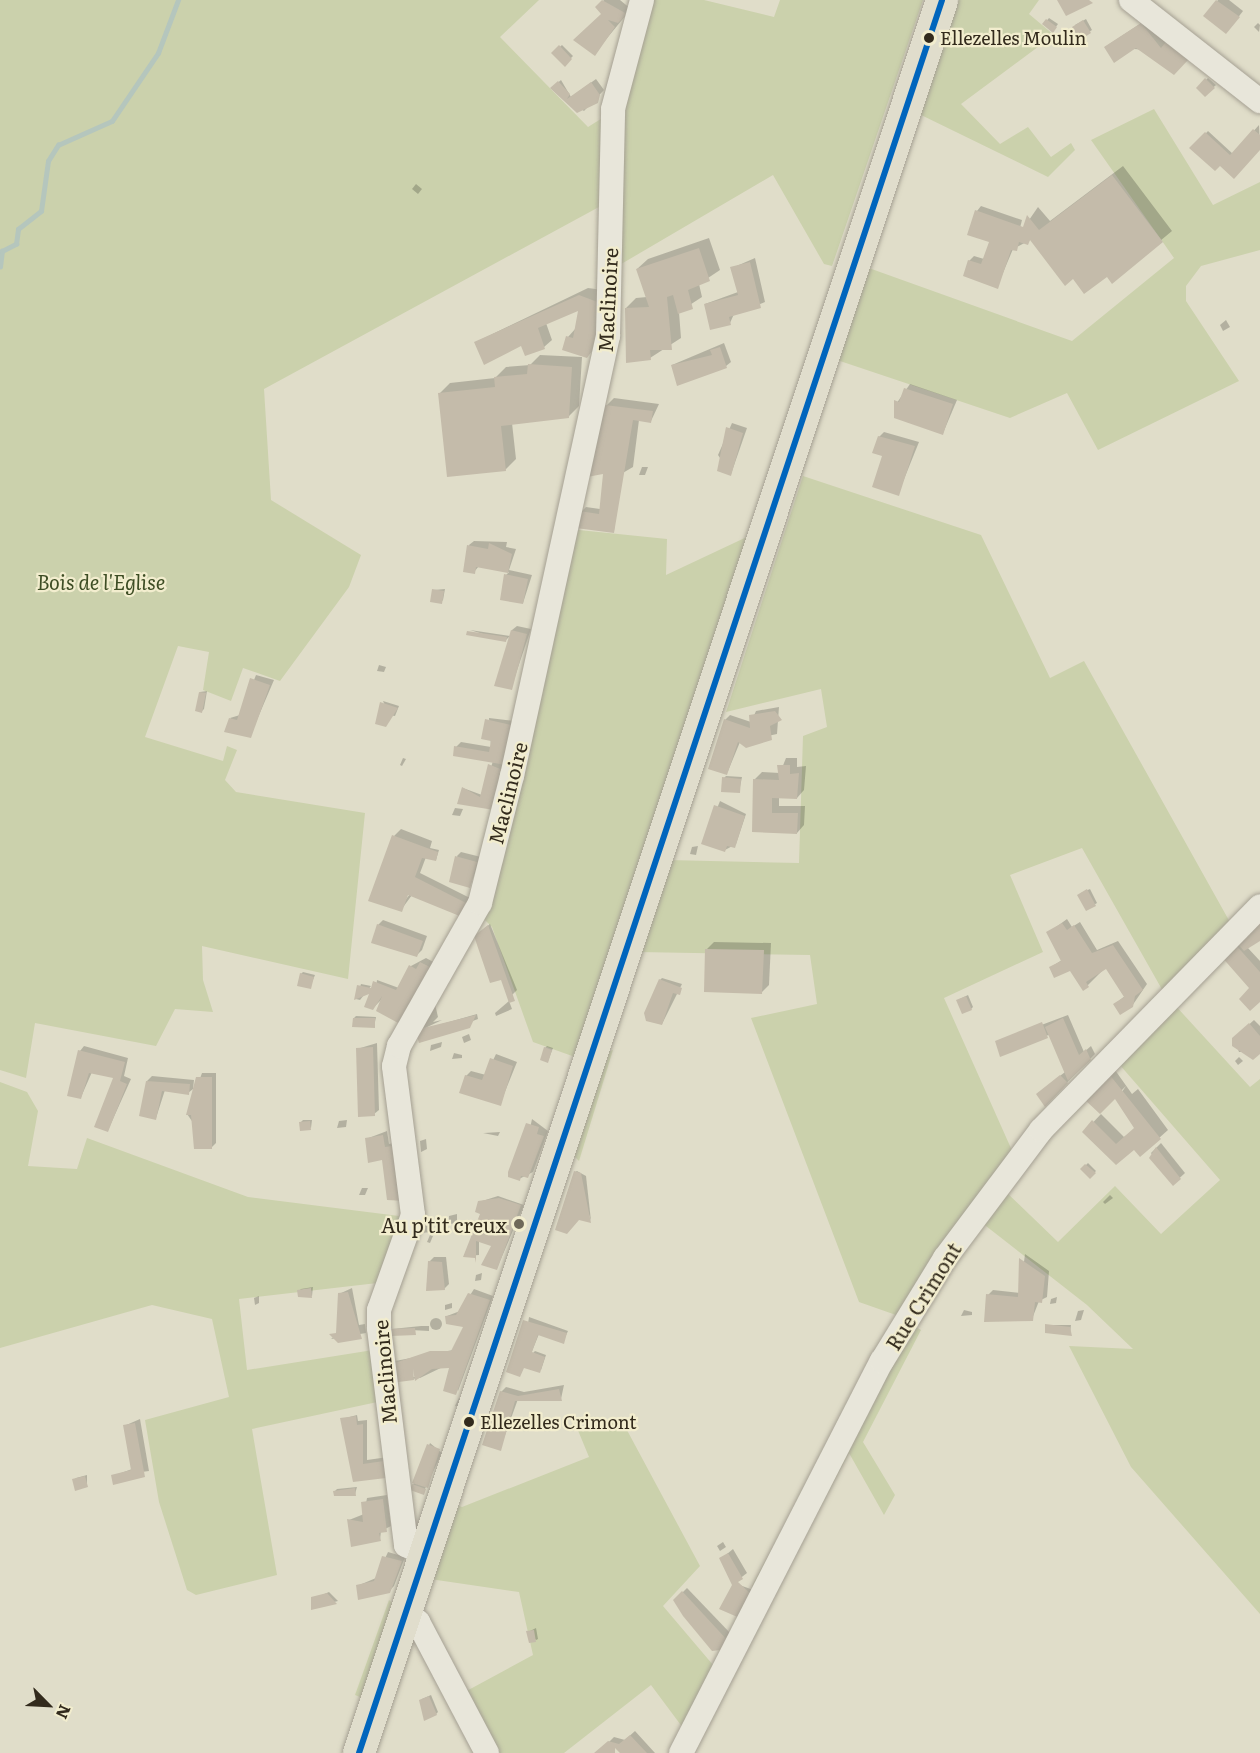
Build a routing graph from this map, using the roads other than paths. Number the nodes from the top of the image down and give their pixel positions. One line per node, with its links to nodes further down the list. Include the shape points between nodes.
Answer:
1 (642, 0): 6 (street, Maclinoire, via 613,109 608,336 512,776 480,903 399,1046 394,1066 413,1215 379,1310 378,1328 406,1545)
2 (942, 0): 6 (main road)
3 (1131, 0): 4 (street)
4 (1260, 101)
5 (1260, 906): 10 (street, Rue Crimont, via 1041,1130 945,1258 882,1361)
6 (425, 1554): 7 (main road)
7 (406, 1612): 8 (main road); 9 (street, via 418,1622)
8 (359, 1753)
9 (487, 1753)
10 (681, 1753)

